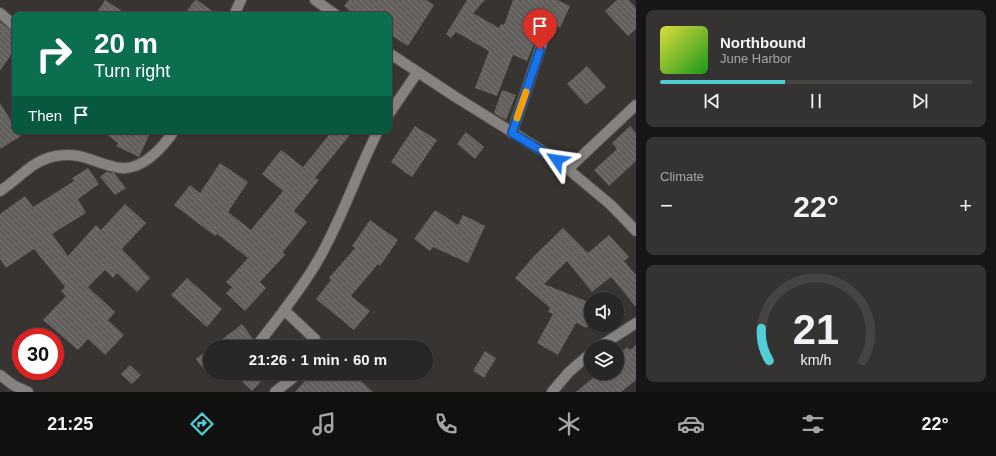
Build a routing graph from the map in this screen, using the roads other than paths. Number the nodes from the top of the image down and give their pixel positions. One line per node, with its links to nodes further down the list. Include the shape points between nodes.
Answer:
1 (241, 0): 3 (street)
2 (315, 0): 4 (street)
3 (235, 12)
4 (332, 12)
5 (0, 13): 6 (street)
6 (12, 23)
7 (544, 36): 12 (street)
8 (392, 55): 9 (street)
9 (417, 73): 11 (street); 12 (street)
10 (636, 105): 15 (street)
11 (392, 110)
12 (512, 133): 15 (street)
13 (172, 134): 16 (street, via 157,152 139,164 122,168 75,154 55,156 42,160 23,172 12,184)
14 (376, 134): 18 (street, via 318,261)
15 (568, 169): 17 (street, via 611,205)
16 (0, 191)
17 (636, 231)
18 (284, 310): 20 (street); 21 (street)
19 (636, 323): 22 (street)
20 (261, 340)
21 (315, 340)
22 (610, 340)
23 (584, 359): 28 (street)
24 (0, 375): 26 (street)
25 (290, 380): 27 (street)
26 (28, 392)
27 (275, 392)
28 (552, 392)

